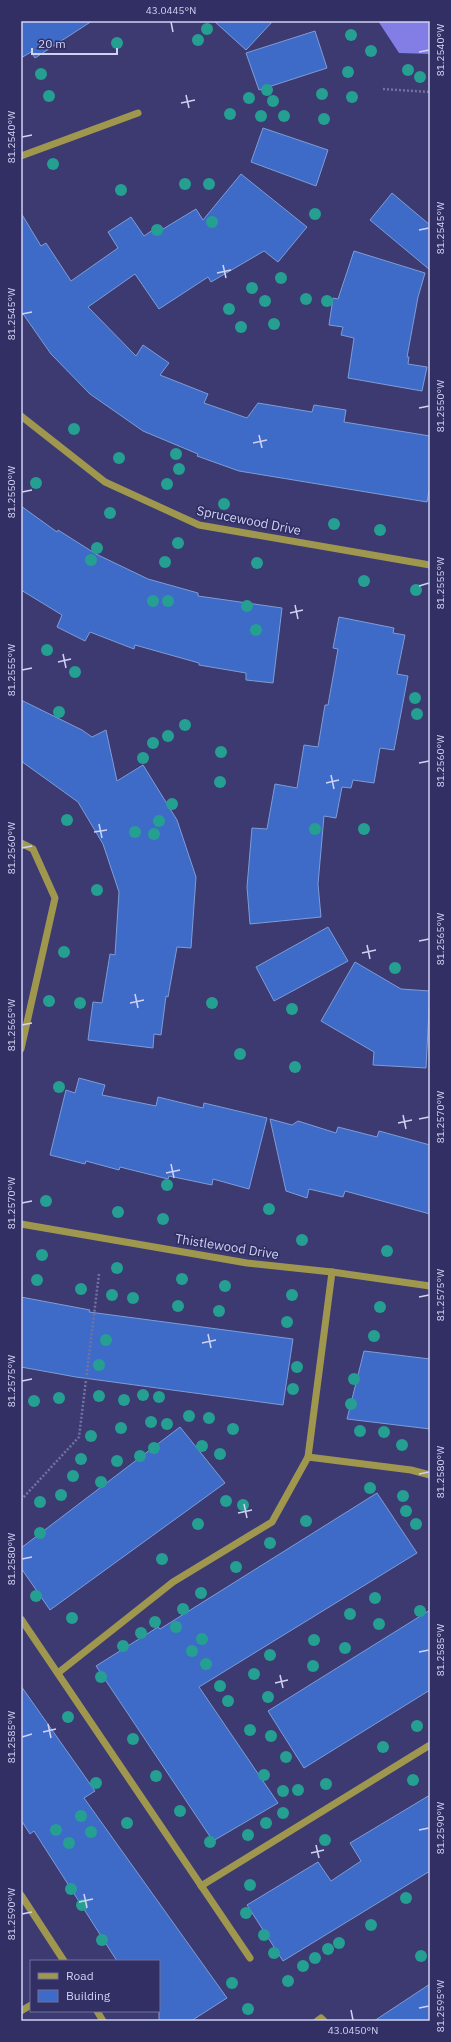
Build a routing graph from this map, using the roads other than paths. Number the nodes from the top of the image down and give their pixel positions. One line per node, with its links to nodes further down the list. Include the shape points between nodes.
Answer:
1 (138, 113): 2 (street)
2 (21, 156)
3 (21, 416): 4 (street, Sprucewood Drive, via 105,482 199,525)
4 (430, 565)
5 (21, 843): 6 (street, via 33,849 55,898)
6 (21, 1049)
7 (21, 1224): 8 (street, Thistlewood Drive, via 247,1263)
8 (332, 1272): 9 (street, Thistlewood Drive); 10 (street)
9 (430, 1286)
10 (308, 1457): 11 (street, via 411,1470); 13 (street, via 272,1522 173,1582)
11 (430, 1475)
12 (21, 1619): 13 (street)
13 (58, 1673): 15 (street)
14 (430, 1745): 15 (street)
15 (201, 1886): 17 (street)
16 (21, 1895): 18 (street)
17 (250, 1958)
18 (63, 1960)
19 (30, 2006): 20 (street)
20 (21, 2011)
21 (98, 2012): 22 (street)
22 (103, 2021)
23 (317, 2021): 24 (street, via 322,2018)
24 (324, 2021)

